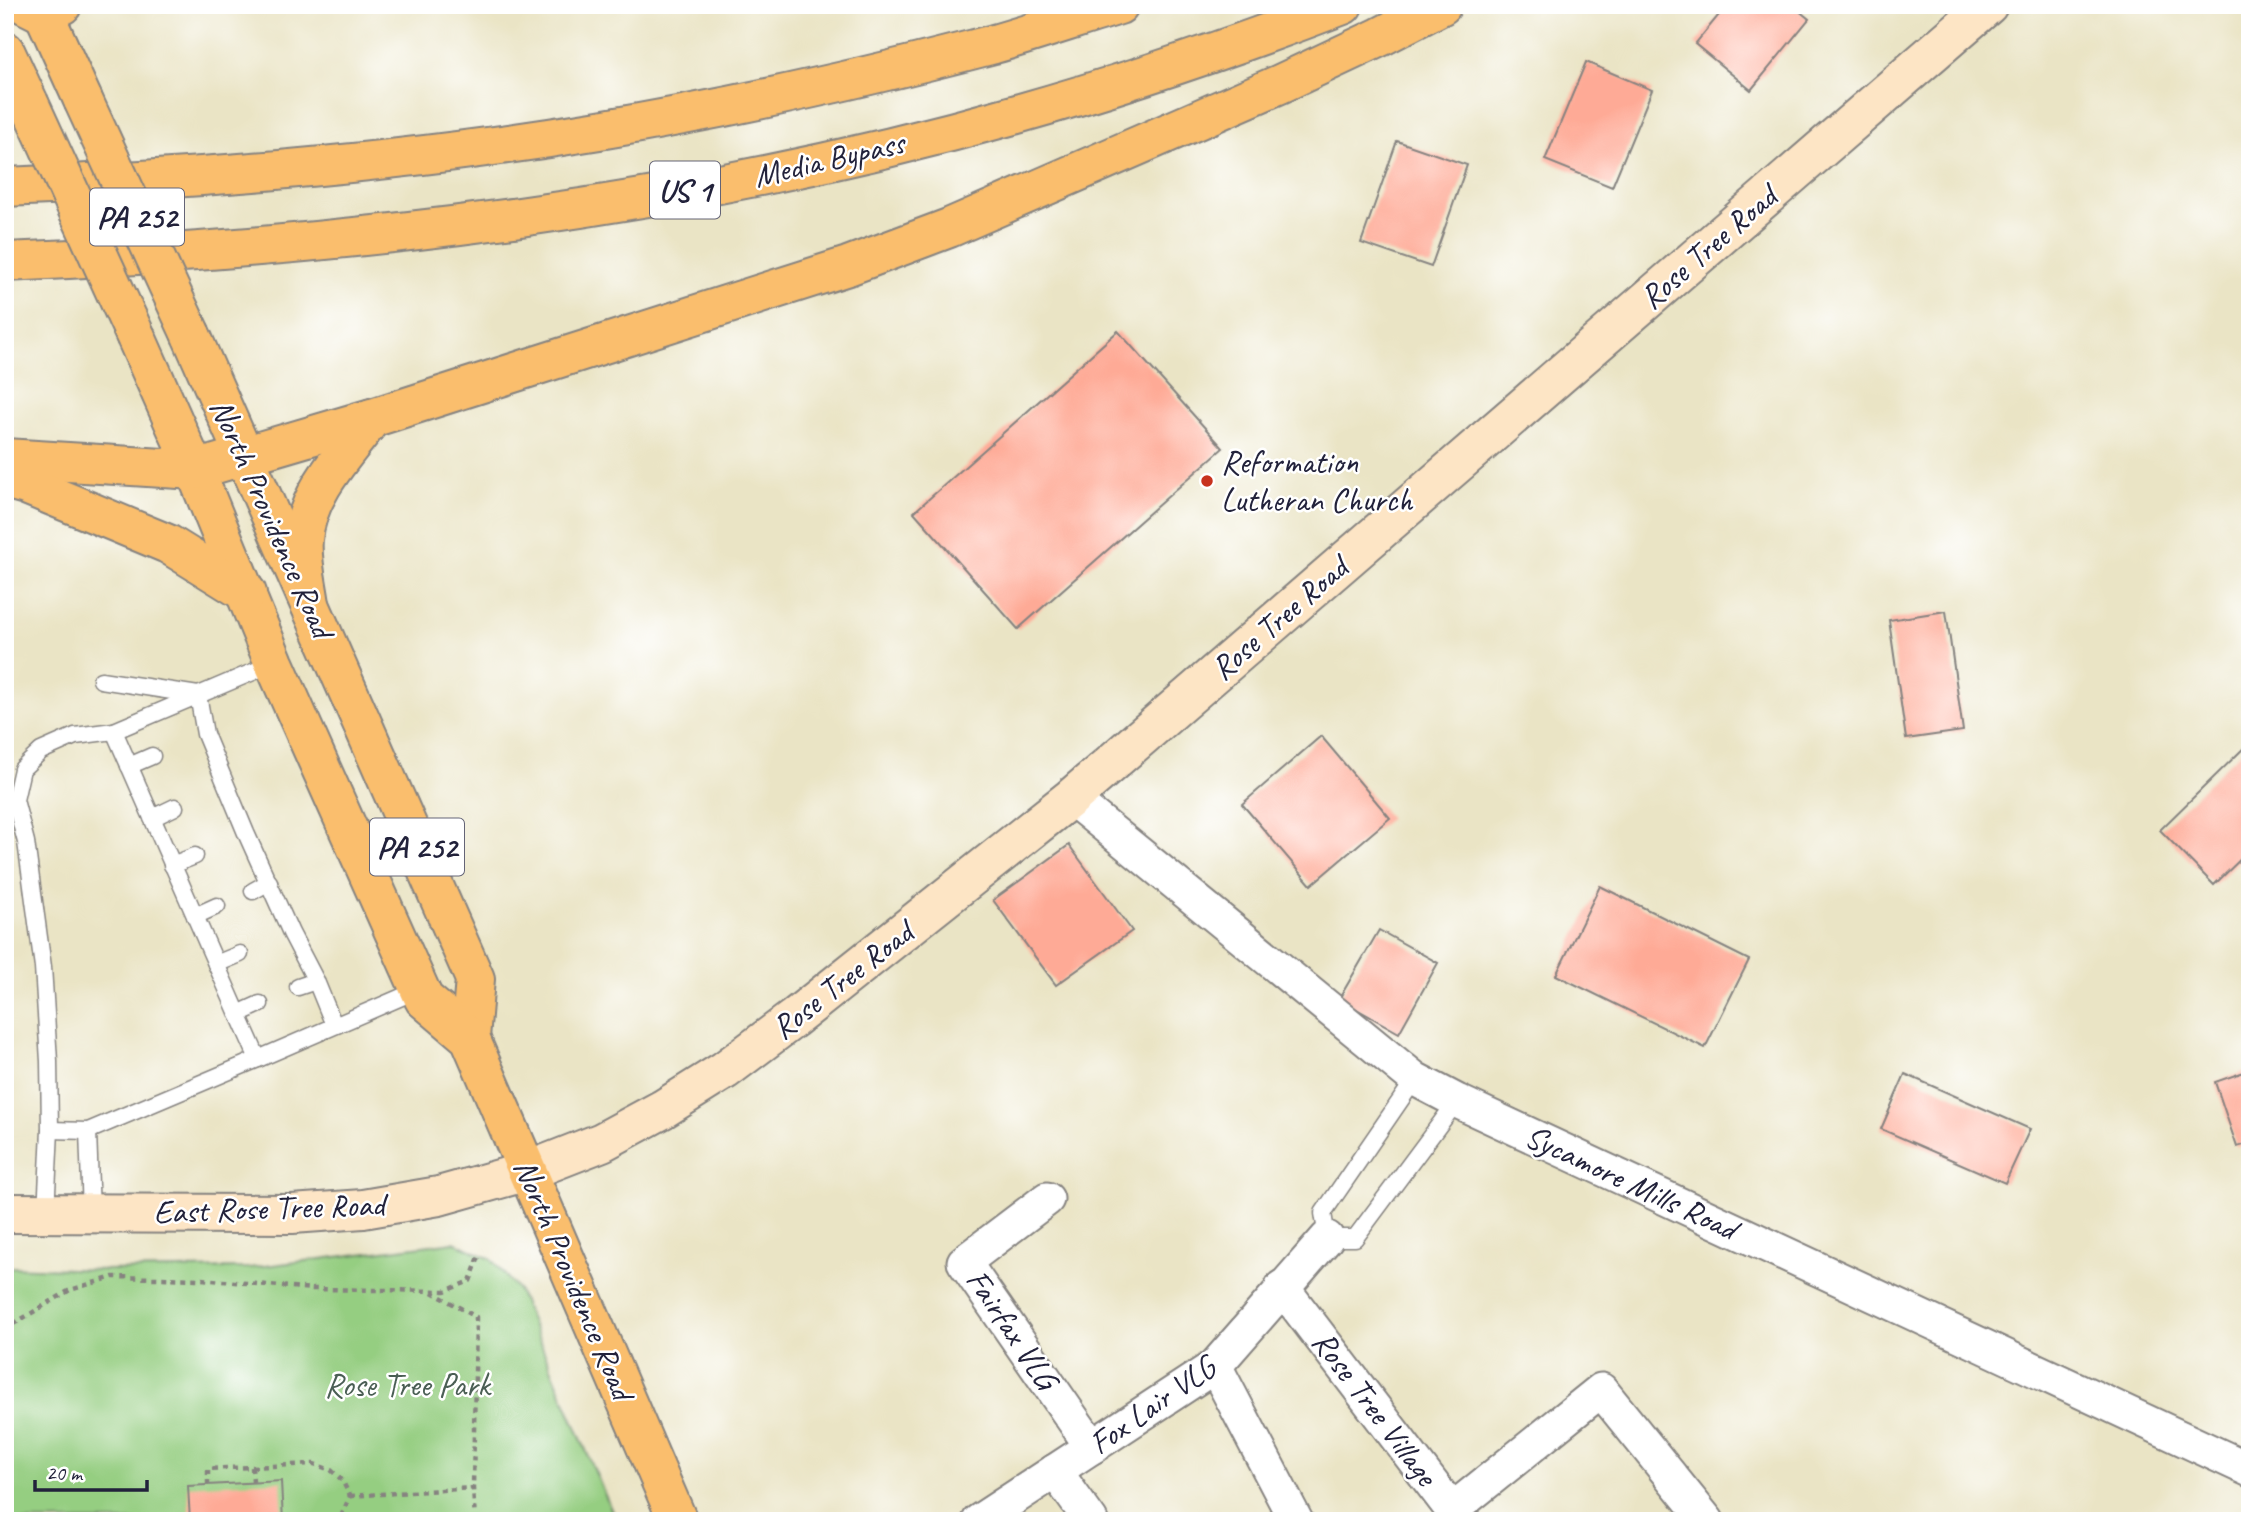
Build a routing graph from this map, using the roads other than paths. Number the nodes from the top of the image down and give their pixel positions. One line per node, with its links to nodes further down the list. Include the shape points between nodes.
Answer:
1 (1119, 5): 8 (main road, US 1, via 866,76 600,130 332,165)
2 (1343, 5): 9 (main road, Media Bypass / US 1, via 1016,115 734,181 491,222 353,238)
3 (1442, 5): 10 (main road, via 1280,84 949,228 848,266)
4 (1988, 5): 23 (street, Rose Tree Road)
5 (43, 7): 6 (main road); 11 (main road, North Providence Road / PA 252, bridge)
6 (5, 39)
7 (5, 51): 13 (main road, North Providence Road / PA 252, bridge)
8 (5, 187)
9 (5, 262)
10 (372, 418): 11 (main road); 16 (main road, via 306,514 302,559)
11 (245, 455): 13 (main road); 16 (main road, North Providence Road / PA 252)
12 (5, 458): 13 (main road)
13 (195, 470): 15 (main road, North Providence Road / PA 252)
14 (5, 479): 15 (main road, via 168,544)
15 (247, 593): 17 (main road, North Providence Road / PA 252)
16 (310, 604): 42 (main road, North Providence Road / PA 252, via 475,979)
17 (274, 663): 19 (lane); 38 (main road, North Providence Road / PA 252)
18 (102, 680): 19 (lane)
19 (198, 695): 20 (lane); 26 (lane, via 198,737)
20 (114, 730): 22 (lane); 46 (lane, via 75,736 41,751 22,769 15,800 26,842 43,967)
21 (152, 756): 22 (lane)
22 (129, 766): 25 (lane)
23 (1071, 798): 44 (street, Sycamore Mills Road); 48 (street, Rose Tree Road, via 725,1070 602,1142)
24 (175, 807): 25 (lane)
25 (152, 818): 29 (lane)
26 (246, 833): 27 (lane); 30 (lane)
27 (230, 841)
28 (195, 856): 29 (lane)
29 (173, 865): 33 (lane)
30 (270, 882): 31 (lane); 36 (lane, via 284,936)
31 (253, 891)
32 (217, 906): 33 (lane)
33 (195, 916): 35 (lane)
34 (240, 954): 35 (lane)
35 (216, 964): 40 (lane)
36 (316, 981): 37 (lane); 41 (lane)
37 (298, 988)
38 (420, 989): 41 (lane); 42 (main road, North Providence Road / PA 252, via 424,999)
39 (260, 1004): 40 (lane)
40 (237, 1014): 43 (lane)
41 (334, 1025): 43 (lane)
42 (470, 1038): 48 (main road, North Providence Road / PA 252)
43 (258, 1059): 47 (lane)
44 (1415, 1079): 45 (street, Sycamore Mills Road); 53 (lane, via 1323,1213)
45 (1457, 1101): 53 (lane, via 1355,1238); 57 (street, Sycamore Mills Road)
46 (50, 1130): 47 (lane); 51 (lane)
47 (88, 1131): 52 (lane)
48 (528, 1171): 52 (street, East Rose Tree Road, via 439,1196 363,1209 292,1214); 59 (main road, North Providence Road / PA 252)
49 (1047, 1199): 56 (street, Fairfax VLG, via 964,1262)
50 (5, 1213): 51 (street, East Rose Tree Road)
51 (46, 1213): 52 (street, East Rose Tree Road)
52 (92, 1213)
53 (1327, 1238): 54 (street, Fox Lair VLG)
54 (1282, 1287): 55 (street, Fox Lair VLG); 63 (street, Rose Tree Village, via 1452,1510 1601,1390)
55 (1215, 1366): 56 (street, Fox Lair VLG); 62 (street)
56 (1092, 1447): 58 (street, Fox Lair VLG)
57 (2250, 1470)
58 (1055, 1471): 60 (street, Fox Lair VLG); 61 (street, Fox Lair VLG)
59 (678, 1521)
60 (979, 1521)
61 (1090, 1521)
62 (1296, 1521)
63 (1707, 1521)

